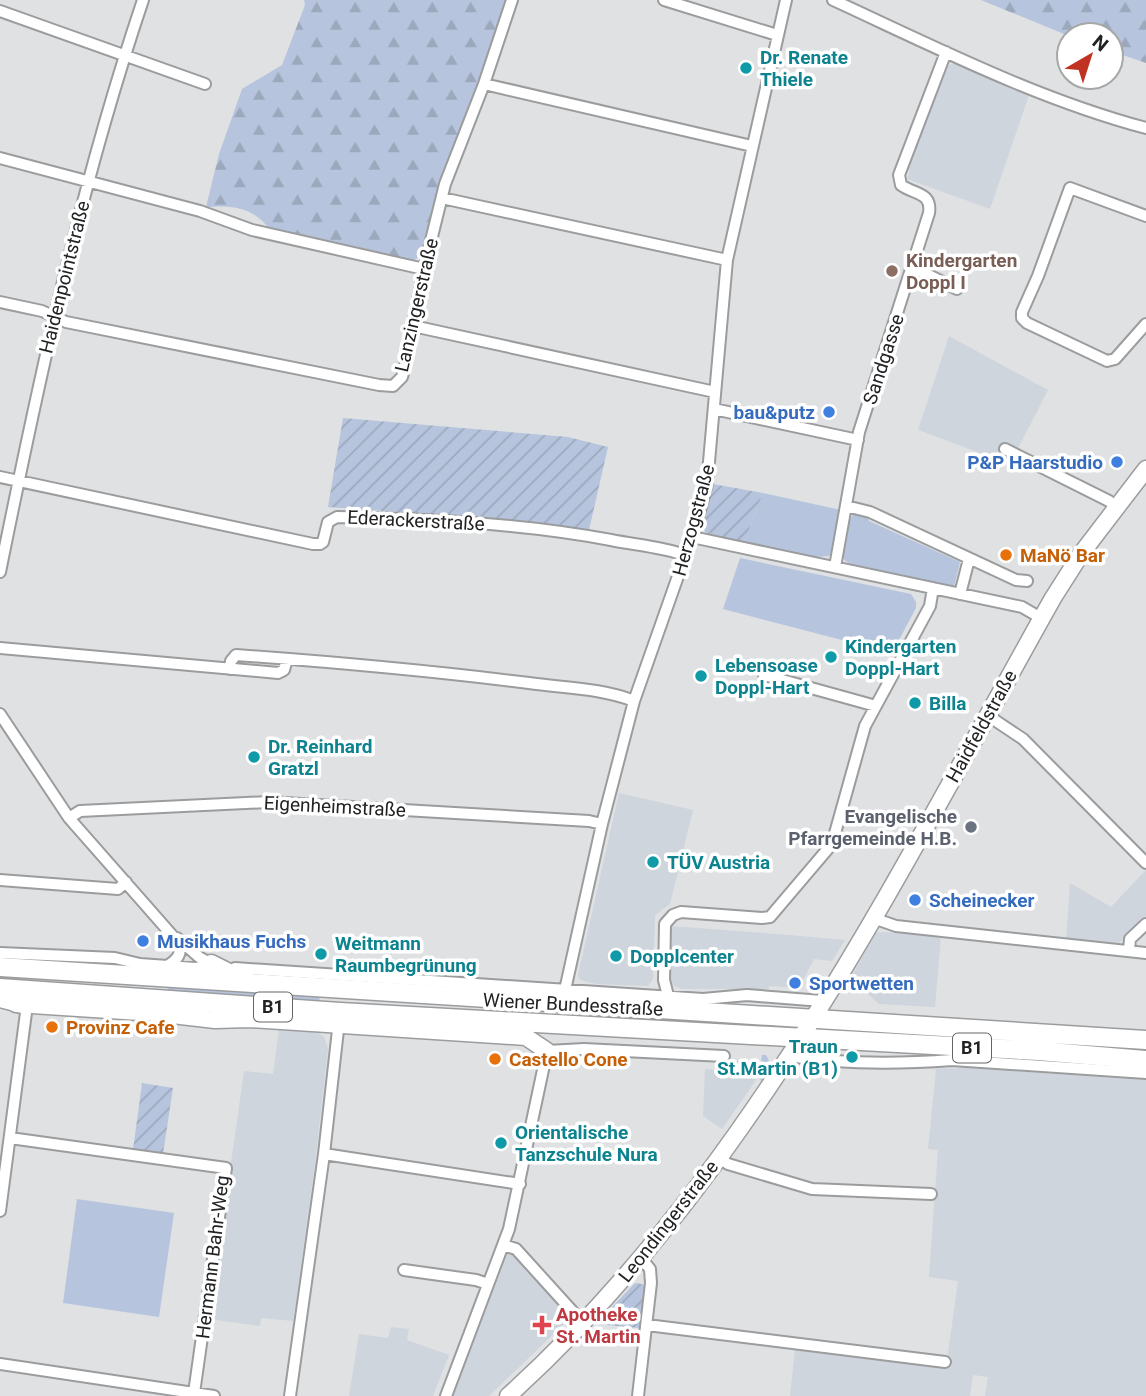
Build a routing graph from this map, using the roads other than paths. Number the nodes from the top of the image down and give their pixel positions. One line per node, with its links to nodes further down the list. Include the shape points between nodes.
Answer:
1 (144, 0): 9 (street, Haidenpointstraße)
2 (512, 0): 11 (street, Lanzingerstraße)
3 (664, 0): 7 (street)
4 (786, 0): 7 (street, Herzogstraße)
5 (833, 0): 8 (street)
6 (0, 11): 9 (street)
7 (778, 35): 13 (street, Herzogstraße)
8 (946, 52): 12 (street, via 1059,100); 19 (street, Sandgasse, via 899,175 901,185 923,195 930,204)
9 (125, 54): 10 (street); 15 (street, Haidenpointstraße)
10 (205, 83)
11 (484, 84): 13 (street); 16 (street, Lanzingerstraße)
12 (1146, 128)
13 (751, 146): 18 (street, Herzogstraße)
14 (0, 158): 15 (street)
15 (88, 181): 20 (street, via 252,230); 23 (street, Haidenpointstraße)
16 (442, 198): 18 (street); 20 (street, Lanzingerstraße)
17 (1146, 216): 24 (street, via 1070,188 1022,312 1027,323 1107,361 1115,359)
18 (727, 260): 26 (street, Herzogstraße)
19 (912, 267): 21 (street); 28 (street, Sandgasse)
20 (424, 269): 25 (street, Lanzingerstraße)
21 (957, 289)
22 (0, 302): 23 (street, Lanzingerstraße)
23 (54, 316): 25 (street, Lanzingerstraße, via 385,387 402,377); 32 (street, Haidenpointstraße)
24 (1146, 324)
25 (413, 326): 26 (street)
26 (715, 392): 27 (street, Herzogstraße)
27 (714, 409): 28 (street); 35 (street, Herzogstraße, via 709,474)
28 (858, 440): 33 (street, Sandgasse)
29 (1005, 449): 34 (street)
30 (1146, 469): 34 (street, Haidfeldstraße)
31 (0, 477): 32 (street, Ederackerstraße)
32 (18, 481): 36 (street, Ederackerstraße, via 313,544 323,541 328,522 337,517 431,519 524,526); 37 (street, Haidenpointstraße)
33 (846, 506): 38 (street, via 870,512); 39 (street, Sandgasse)
34 (1116, 506): 44 (street, Haidfeldstraße)
35 (692, 537): 36 (street, Herzogstraße); 39 (street)
36 (685, 555): 47 (street, Herzogstraße)
37 (1, 557): 40 (street, Haidenpointstraße)
38 (970, 559): 41 (street); 43 (street)
39 (835, 567): 42 (street)
40 (0, 572)
41 (1027, 581)
42 (933, 588): 43 (street); 48 (street, via 930,606)
43 (960, 594): 44 (street, via 1022,607)
44 (1041, 618): 50 (street, Haidfeldstraße)
45 (0, 648): 47 (street, via 282,672 287,659 477,677)
46 (764, 675): 48 (street)
47 (634, 701): 52 (street, Herzogstraße)
48 (876, 706): 68 (street, via 865,726 832,844 770,916 681,912 668,919 664,966)
49 (0, 713): 51 (street)
50 (987, 715): 53 (street, via 1023,739); 56 (street, Haidfeldstraße)
51 (69, 818): 52 (street, Eigenheimstraße, via 80,811 268,802); 55 (street)
52 (602, 824): 66 (street, Herzogstraße)
53 (1146, 863)
54 (0, 880): 55 (street, via 118,889)
55 (126, 883): 58 (street)
56 (873, 918): 59 (street, via 896,926); 70 (street, Haidfeldstraße)
57 (1146, 924): 59 (street, via 1130,939)
58 (170, 932): 62 (street); 63 (street, via 180,952)
59 (1129, 951): 61 (street)
60 (0, 953): 63 (street, Wiener Bundesstraße, via 115,958)
61 (1146, 953)
62 (211, 964): 63 (street, Wiener Bundesstraße); 66 (street, Wiener Bundesstraße); 67 (main road, via 233,975)
63 (167, 966)
64 (0, 967): 67 (main road, Wiener Bundesstraße / B1)
65 (0, 988): 73 (main road, Wiener Bundesstraße / B1)
66 (565, 990): 68 (street, Wiener Bundesstraße)
67 (383, 993): 74 (main road, Wiener Bundesstraße / B1)
68 (668, 996): 70 (street, Wiener Bundesstraße, via 747,995)
69 (0, 998): 72 (main road)
70 (822, 1001): 74 (street, Haidfeldstraße)
71 (0, 1003): 72 (street, Wiener Bundesstraße)
72 (27, 1005): 73 (street, Wiener Bundesstraße, via 215,1020); 83 (street)
73 (339, 1018): 74 (main road, Wiener Bundesstraße / B1); 77 (street, Wiener Bundesstraße, via 526,1037); 84 (street)
74 (805, 1028): 75 (main road, Wiener Bundesstraße / B1); 76 (main road, Wiener Bundesstraße / B1); 79 (street, Leondingerstraße)
75 (1146, 1040)
76 (910, 1044): 80 (main road, Wiener Bundesstraße / B1); 81 (street)
77 (547, 1051): 78 (street, Wiener Bundesstraße); 86 (street)
78 (724, 1056)
79 (788, 1056): 81 (street, via 840,1062); 85 (street, Leondingerstraße)
80 (1146, 1060)
81 (932, 1061): 82 (street)
82 (1146, 1073)
83 (10, 1138): 88 (street); 97 (street, Hermann Bahr-Weg, via 226,1168)
84 (324, 1154): 86 (street); 99 (street)
85 (718, 1157): 87 (street, via 812,1189); 90 (street, Leondingerstraße)
86 (520, 1184): 89 (street)
87 (931, 1195)
88 (0, 1211)
89 (503, 1245): 92 (street); 93 (street, via 516,1249)
90 (642, 1259): 93 (street, Leondingerstraße); 94 (street, via 651,1275)
91 (404, 1270): 92 (street)
92 (488, 1284): 100 (street)
93 (583, 1323): 101 (street, Leondingerstraße)
94 (647, 1325): 95 (street); 102 (street)
95 (945, 1362)
96 (0, 1364): 97 (street)
97 (194, 1393): 98 (street)
98 (214, 1396)
99 (290, 1396)
100 (446, 1396)
101 (508, 1396)
102 (638, 1396)

